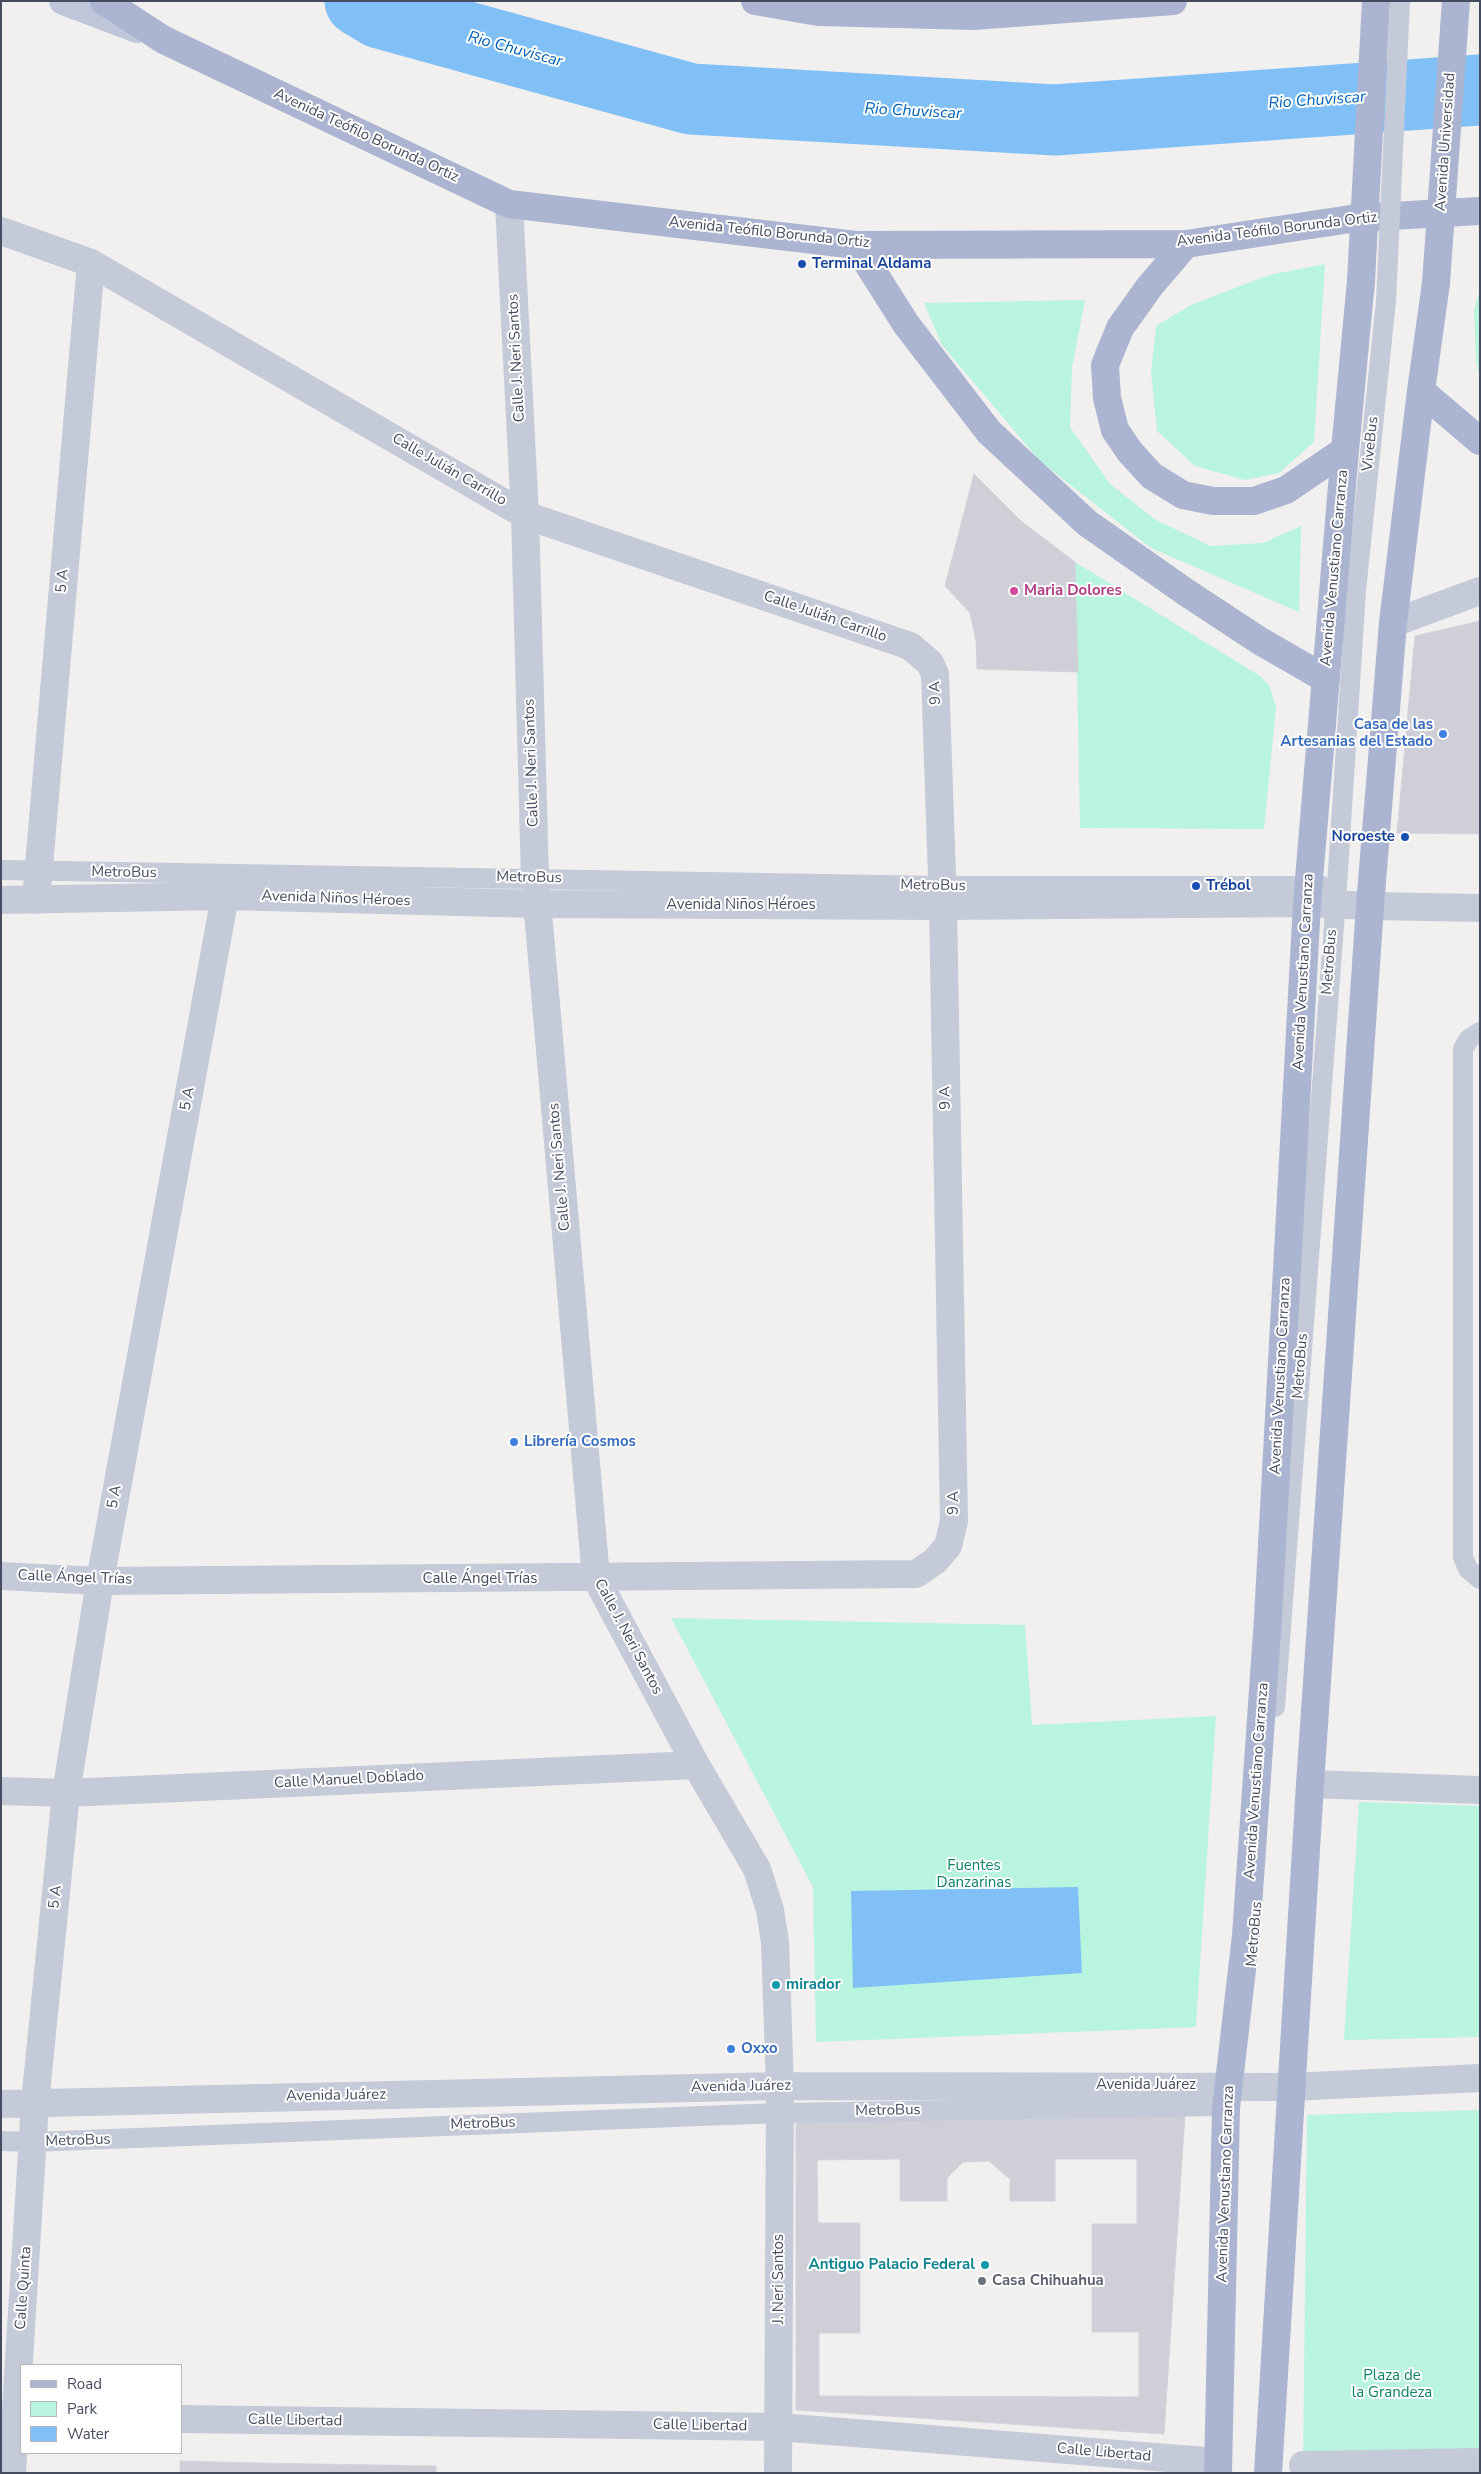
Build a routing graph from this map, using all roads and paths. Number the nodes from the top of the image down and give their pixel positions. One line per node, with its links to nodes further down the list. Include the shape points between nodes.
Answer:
1 (63, 1): 9 (street)
2 (104, 1): 9 (main road, Avenida Teófilo Borunda Ortiz)
3 (755, 1): 8 (main road)
4 (1174, 1): 8 (main road, via 974,16)
5 (1376, 1): 18 (main road, Avenida Venustiano Carranza, bridge, via 1361,281)
6 (1400, 1): 28 (lane, ViveBus, bridge, via 1386,301 1356,591)
7 (1456, 1): 16 (main road, Avenida Universidad, bridge, via 1436,283)
8 (822, 6)
9 (164, 40): 10 (main road, Avenida Teófilo Borunda Ortiz)
10 (509, 204): 14 (main road, Avenida Teófilo Borunda Ortiz); 19 (street, Calle J. Neri Santos)
11 (1480, 211): 13 (main road, Avenida Teófilo Borunda Ortiz, via 1357,218)
12 (1, 231): 15 (street, Calle Julián Carrillo)
13 (1186, 244): 14 (main road, Avenida Teófilo Borunda Ortiz); 18 (main road, via 1120,328 1106,365 1107,398 1115,430 1130,452 1152,476 1183,495 1213,501 1254,501 1286,490)
14 (856, 245): 23 (main road, via 906,324 989,432 1087,523 1260,641)
15 (91, 262): 19 (street, Calle Julián Carrillo); 25 (street, 5 A)
16 (1421, 391): 17 (main road); 21 (main road)
17 (1480, 441)
18 (1344, 450): 23 (main road, Avenida Venustiano Carranza)
19 (525, 515): 22 (street, Calle Julián Carrillo, via 910,646); 26 (street, Calle J. Neri Santos)
20 (1480, 591): 21 (street)
21 (1393, 623): 33 (main road)
22 (921, 654): 30 (street, 9 A, via 935,674)
23 (1326, 679): 27 (main road, Avenida Venustiano Carranza)
24 (1, 870): 25 (lane, MetroBus)
25 (38, 872): 26 (lane, MetroBus); 32 (street, 5 A)
26 (536, 891): 29 (street, Avenida Niños Héroes); 30 (street, Avenida Niños Héroes); 38 (street, Calle J. Neri Santos)
27 (1308, 894): 28 (street, Avenida Niños Héroes); 30 (street, Avenida Niños Héroes); 47 (main road, Avenida Venustiano Carranza, via 1268,1618 1246,1935)
28 (1336, 894): 33 (street, Avenida Niños Héroes); 47 (lane, MetroBus, via 1285,1595 1245,2042 1243,2062)
29 (225, 896): 32 (street, Avenida Niños Héroes); 40 (street, 5 A)
30 (942, 896): 36 (street, 9 A, via 954,1521)
31 (1, 900): 32 (street, Avenida Niños Héroes)
32 (36, 900)
33 (1370, 906): 34 (street, Avenida Niños Héroes); 42 (main road)
34 (1480, 908)
35 (1480, 1032): 39 (lane, via 1469,1039 1463,1049 1463,1557 1468,1569)
36 (948, 1546): 38 (street, Calle Ángel Trías, via 935,1561 916,1574)
37 (1, 1576): 40 (street, Calle Ángel Trías)
38 (596, 1578): 40 (street, Calle Ángel Trías); 41 (street, Calle J. Neri Santos)
39 (1480, 1579)
40 (100, 1581): 45 (street, 5 A)
41 (696, 1765): 45 (street, Calle Manuel Doblado); 48 (street, Calle J. Neri Santos, via 757,1869 770,1910 775,1942)
42 (1310, 1784): 43 (street); 49 (main road)
43 (1480, 1790)
44 (1, 1791): 45 (street, Calle Manuel Doblado)
45 (66, 1793): 50 (street, 5 A)
46 (1480, 2078): 49 (street, Avenida Juárez)
47 (1228, 2085): 48 (street, Avenida Juárez); 49 (street, Avenida Juárez); 52 (lane, MetroBus, via 1218,2106); 60 (main road, Avenida Venustiano Carranza)
48 (780, 2086): 50 (street, Avenida Juárez); 52 (street, J. Neri Santos)
49 (1291, 2087): 63 (main road)
50 (35, 2103): 51 (street, Avenida Juárez); 54 (street, Calle Quinta)
51 (1, 2104)
52 (779, 2113): 54 (lane, MetroBus); 57 (street, J. Neri Santos)
53 (1, 2141): 54 (lane, MetroBus)
54 (34, 2142): 55 (street, Calle Quinta)
55 (13, 2417): 61 (street, Calle Quinta)
56 (182, 2419): 57 (street, Calle Libertad)
57 (779, 2427): 60 (street, Calle Libertad); 62 (street, J. Neri Santos)
58 (1480, 2462): 59 (street)
59 (1303, 2465)
60 (1218, 2467)
61 (12, 2473)
62 (778, 2473)
63 (1268, 2473)

